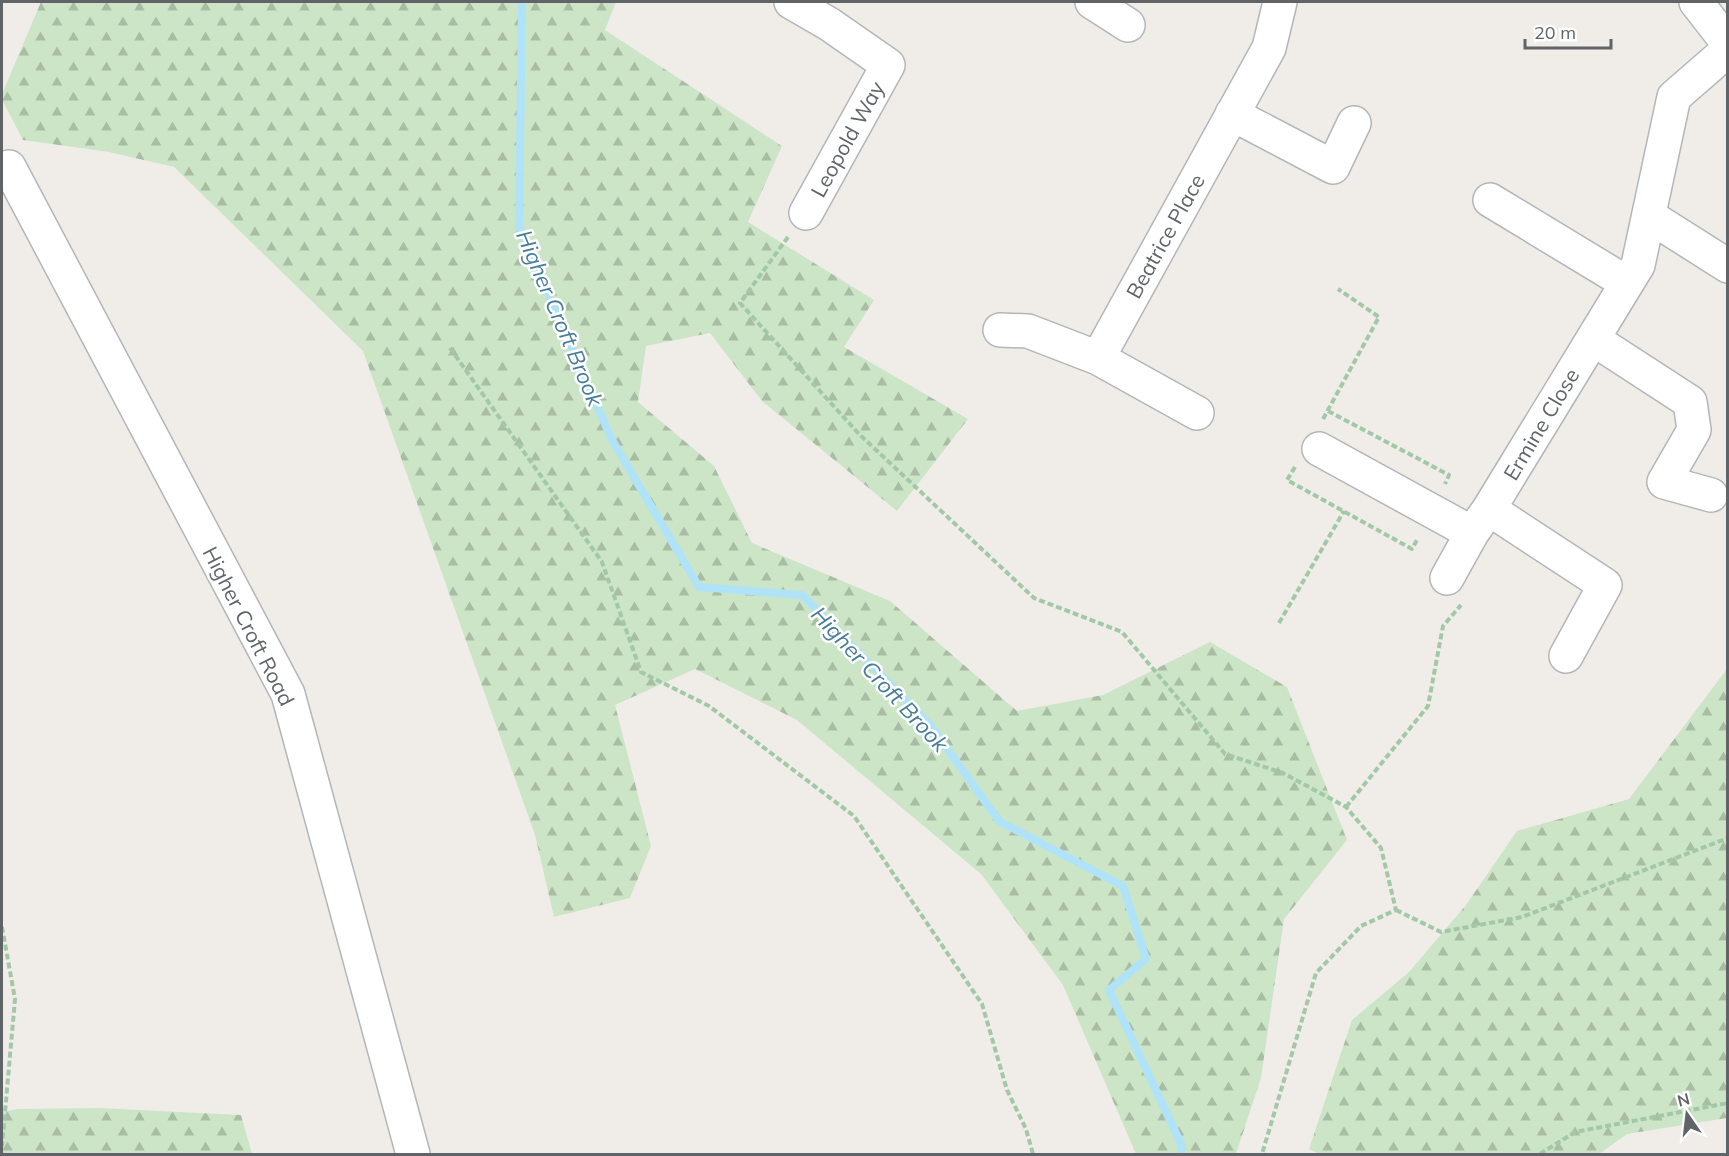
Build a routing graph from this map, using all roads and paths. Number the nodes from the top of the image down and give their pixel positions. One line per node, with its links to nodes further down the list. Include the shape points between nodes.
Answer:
1 (791, 2): 5 (street, Leopold Way)
2 (1092, 2): 6 (street)
3 (1280, 2): 9 (street, Beatrice Place, via 1269,48)
4 (1696, 2): 7 (street)
5 (836, 13): 13 (street, Leopold Way, via 888,65)
6 (1128, 25)
7 (1728, 43)
8 (1728, 50): 14 (street, Ermine Close, via 1674,97)
9 (1232, 114): 10 (street, via 1333,167); 20 (street, Beatrice Place)
10 (1354, 123)
11 (9, 167): 37 (street, Higher Croft Road, via 288,694)
12 (1490, 200): 16 (street)
13 (806, 213): 31 (path, via 740,303 756,321 860,434 1034,598 1122,632 1225,754 1283,773)
14 (1649, 216): 15 (street); 16 (street, Ermine Close, via 1638,265)
15 (1728, 266)
16 (1627, 284): 18 (street, Ermine Close)
17 (1000, 330): 20 (street, via 1028,331)
18 (1593, 339): 24 (street, via 1690,402 1694,430 1664,482); 27 (street, Ermine Close)
19 (450, 348): 38 (path, via 602,562 641,672 710,706 854,816 982,1004 1007,1090 1026,1129)
20 (1098, 358): 22 (street)
21 (1328, 411): 26 (path, via 1449,475)
22 (1197, 413)
23 (1319, 449): 26 (street)
24 (1711, 495)
25 (1344, 511): 29 (path)
26 (1433, 512): 27 (street)
27 (1481, 521): 28 (street, Ermine Close); 30 (street, via 1605,585)
28 (1447, 578): 31 (path, via 1472,593 1443,626 1428,706)
29 (1279, 623)
30 (1566, 656)
31 (1346, 807): 33 (path, via 1380,848)
32 (1728, 838): 33 (path, via 1522,917 1441,932)
33 (1396, 910): 39 (path, via 1361,926 1316,973)
34 (2, 927): 36 (path, via 15,999)
35 (1728, 1103): 40 (path, via 1575,1132)
36 (2, 1146)
37 (412, 1155)
38 (1032, 1155)
39 (1262, 1155)
40 (1540, 1155)

